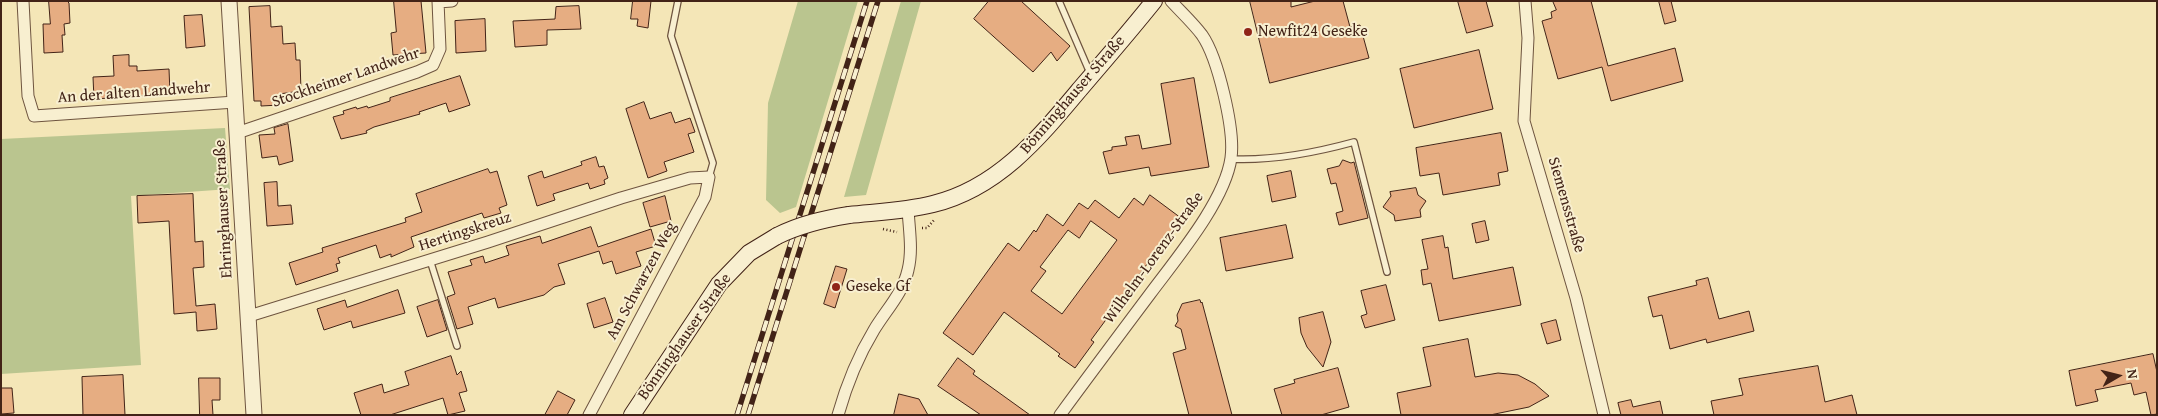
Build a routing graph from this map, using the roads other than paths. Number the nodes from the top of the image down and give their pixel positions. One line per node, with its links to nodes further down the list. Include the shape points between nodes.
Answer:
1 (23, 1): 11 (street, An der alten Landwehr, via 28,96 34,116)
2 (229, 1): 11 (street, Ehringhauser Straße)
3 (452, 1): 9 (street, Stockheimer Landwehr)
4 (678, 1): 14 (lane, via 671,36 713,163)
5 (1059, 1): 10 (lane)
6 (1154, 1): 10 (main road, Bönninghauser Straße)
7 (1171, 1): 13 (street, Wilhelm-Lorenz-Straße, via 1201,34 1210,50 1231,131)
8 (1525, 1): 25 (street, Siemensstraße, via 1528,38 1524,120 1576,298)
9 (438, 2): 12 (street, Stockheimer Landwehr, via 440,49 433,65)
10 (1092, 76): 15 (main road, Bönninghauser Straße, via 1010,165 962,194)
11 (235, 102): 12 (street, Ehringhauser Straße)
12 (237, 132): 18 (street, Ehringhauser Straße)
13 (1231, 159): 17 (lane, via 1293,156 1354,142); 24 (street, Wilhelm-Lorenz-Straße, via 1218,197 1187,244)
14 (709, 177): 16 (street, Hertingskreuz, via 690,178 621,198); 21 (street, Am Schwarzen Weg, via 705,197)
15 (908, 209): 22 (main road, Bönninghauser Straße, bridge, via 816,220 794,227 749,253 719,284); 23 (street, via 911,251 908,271 898,294 855,363)
16 (430, 260): 18 (street, Hertingskreuz); 19 (lane)
17 (1387, 272)
18 (249, 316): 20 (street, Ehringhauser Straße)
19 (457, 346)
20 (254, 415)
21 (589, 415)
22 (632, 415)
23 (838, 415)
24 (1060, 415)
25 (1604, 415)

